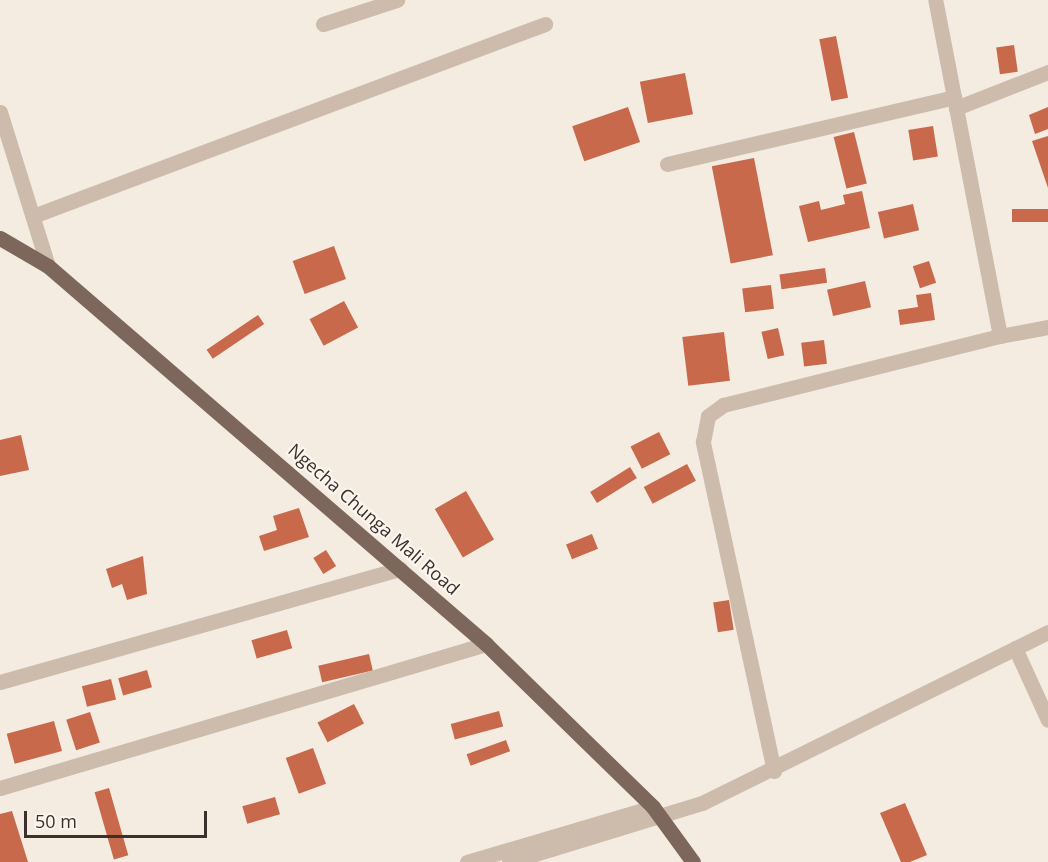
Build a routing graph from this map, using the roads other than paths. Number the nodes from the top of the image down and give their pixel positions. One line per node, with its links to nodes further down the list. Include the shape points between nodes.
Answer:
1 (398, 0): 3 (street)
2 (935, 0): 6 (street)
3 (323, 24)
4 (545, 24): 9 (street)
5 (1048, 72): 6 (street)
6 (955, 102): 8 (street); 13 (street)
7 (0, 112): 9 (street)
8 (667, 164)
9 (33, 216): 11 (street)
10 (0, 238): 11 (main road, Ngecha Chunga Mali Road)
11 (48, 266): 14 (main road, Ngecha Chunga Mali Road)
12 (1048, 327): 13 (street)
13 (1000, 336): 20 (street, via 723,405 708,416 703,442)
14 (400, 569): 16 (main road, Ngecha Chunga Mali Road); 18 (street)
15 (1048, 632): 17 (street)
16 (486, 644): 21 (street); 22 (main road, Ngecha Chunga Mali Road)
17 (1015, 648): 19 (street); 20 (street)
18 (0, 682)
19 (1048, 720)
20 (774, 771): 22 (street)
21 (0, 788)
22 (657, 811): 23 (street); 24 (street); 25 (main road, Ngecha Chunga Mali Road)
23 (467, 862)
24 (509, 862)
25 (693, 862)

